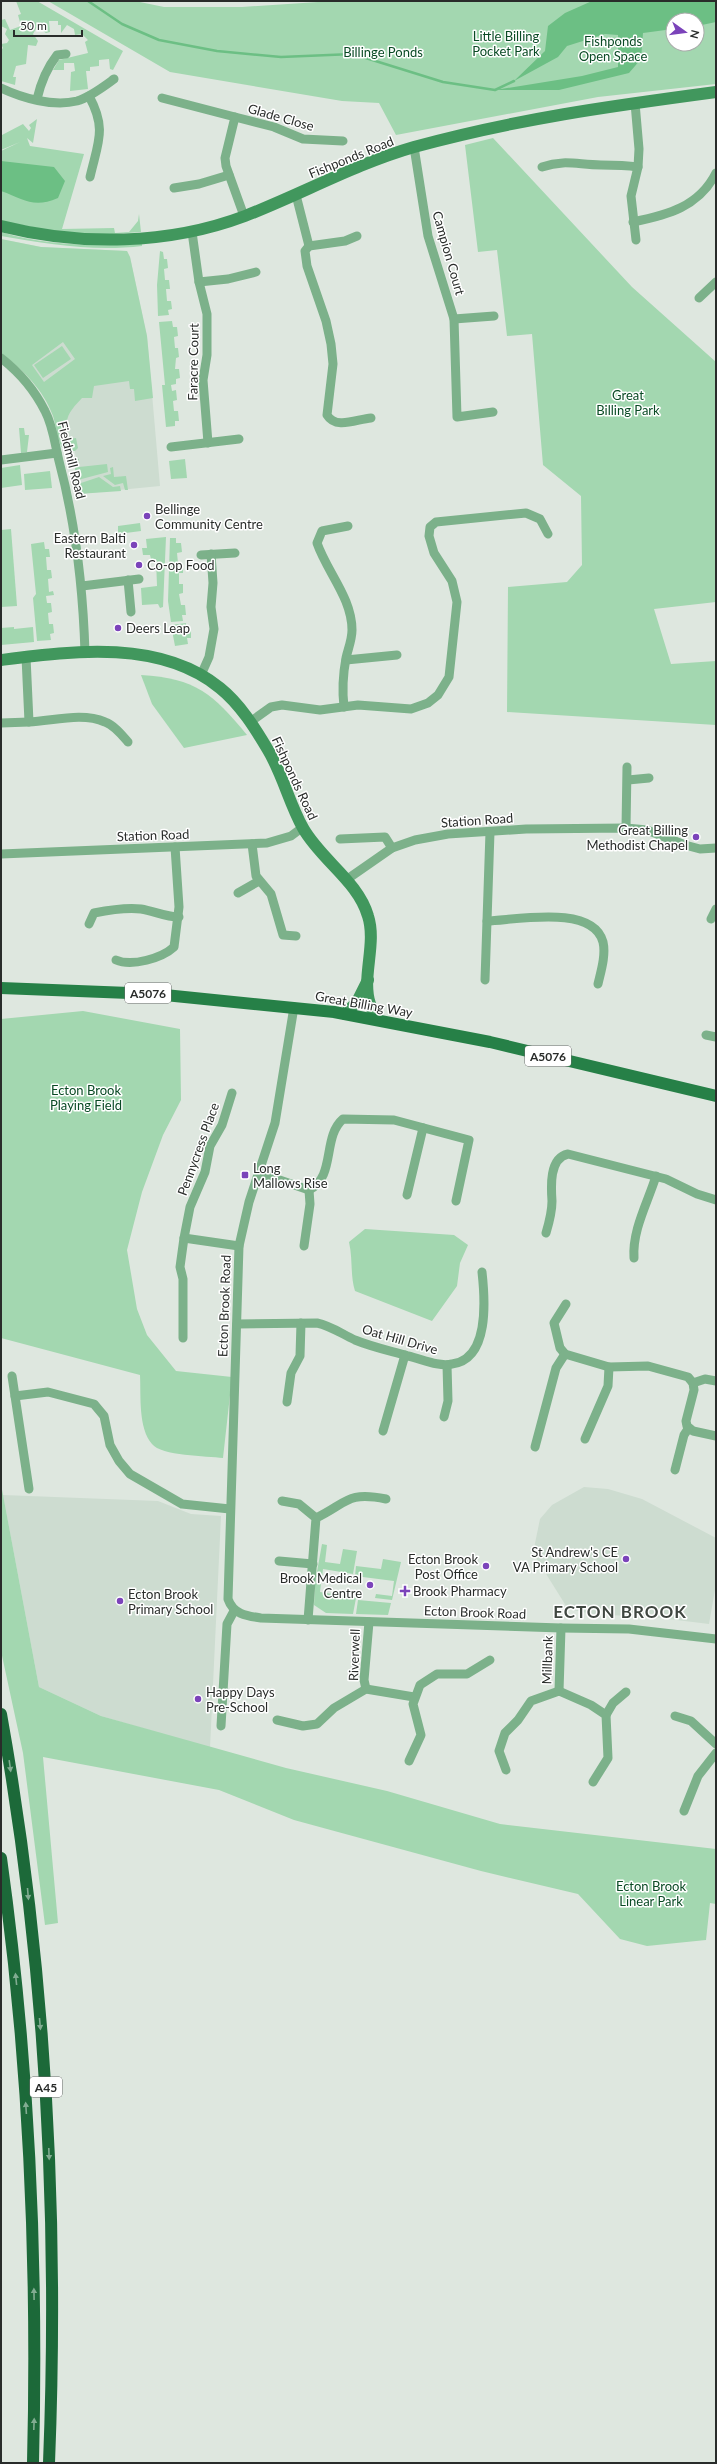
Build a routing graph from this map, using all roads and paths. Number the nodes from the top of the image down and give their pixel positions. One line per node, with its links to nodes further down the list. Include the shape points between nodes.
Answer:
1 (59, 52): 7 (street, via 41,81)
2 (114, 79): 5 (street)
3 (1, 88): 7 (street)
4 (716, 92): 8 (street, Fishponds Road)
5 (89, 96): 7 (street, via 66,103); 16 (street, via 99,114 100,126)
6 (162, 98): 9 (street, Glade Close)
7 (37, 99)
8 (635, 103): 11 (street, Fishponds Road, via 529,119); 13 (street)
9 (235, 117): 10 (street, Glade Close, via 274,127 303,139); 15 (street, Glade Close, via 225,158)
10 (343, 141)
11 (414, 147): 18 (street, Fishponds Road, via 344,173); 31 (street, Campion Court, via 428,236)
12 (542, 167): 13 (street, via 564,161 600,165 616,163)
13 (638, 167): 20 (street, via 631,196)
14 (716, 173): 20 (street, via 704,191 686,206 669,214)
15 (229, 175): 17 (street); 19 (street, Glade Close)
16 (90, 177)
17 (174, 188)
18 (296, 195): 19 (street, Fishponds Road); 25 (street)
19 (244, 216): 22 (street, Fishponds Road)
20 (632, 222): 24 (street)
21 (1, 226): 22 (street, Fishponds Road, via 29,233 108,240 144,239)
22 (192, 232): 27 (street, Faracre Court)
23 (357, 236): 25 (street, via 345,241)
24 (636, 240)
25 (309, 246): 34 (street, via 305,251 307,266 332,344 334,364 327,415 338,423)
26 (256, 272): 27 (street, via 228,279)
27 (199, 282): 36 (street, Faracre Court, via 208,332 203,380)
28 (716, 282): 29 (street)
29 (699, 298)
30 (494, 316): 31 (street)
31 (454, 319): 33 (street, Campion Court, via 456,417)
32 (1, 358): 38 (street, Fieldmill Road, via 32,388 46,412)
33 (493, 412)
34 (371, 418)
35 (239, 439): 36 (street)
36 (208, 443): 37 (street)
37 (171, 447)
38 (57, 453): 39 (street); 45 (street, Fieldmill Road, via 71,508)
39 (1, 460)
40 (348, 526): 51 (street, via 322,531 316,543 325,565 344,596 350,616 352,631)
41 (548, 534): 53 (street, via 540,519 526,513 436,522 429,530 430,543 437,560 452,581 457,602 450,677 433,700 416,708)
42 (235, 553): 52 (street, via 206,555 212,582 211,607 214,630 209,657)
43 (138, 579): 44 (street)
44 (128, 580): 45 (street); 46 (street)
45 (82, 586): 47 (street, Fieldmill Road)
46 (131, 612)
47 (85, 653): 49 (street, Fishponds Road); 52 (street, Fishponds Road, via 114,652 148,657 173,662)
48 (397, 655): 51 (street)
49 (26, 657): 50 (street, Fishponds Road); 54 (street)
50 (1, 660)
51 (346, 660): 53 (street)
52 (201, 675): 55 (street, Fishponds Road, via 220,688)
53 (344, 706): 55 (street, via 320,710 282,705 271,707)
54 (29, 722): 56 (street); 57 (street, via 73,717 95,719 112,726)
55 (250, 722): 61 (street, Fishponds Road, via 270,752)
56 (1, 723)
57 (128, 742)
58 (627, 767): 60 (street)
59 (650, 778): 60 (street)
60 (628, 780): 62 (street)
61 (303, 827): 65 (street, Station Road, via 281,840); 70 (street, Fishponds Road, via 310,839)
62 (626, 828): 63 (street, Station Road); 68 (street, Station Road, via 647,830 685,845)
63 (490, 832): 67 (street, Station Road, via 437,836); 76 (street)
64 (340, 839): 67 (street, via 385,837)
65 (252, 844): 66 (street, Station Road); 71 (street, via 254,869)
66 (175, 847): 69 (street, Station Road); 74 (street)
67 (392, 848): 70 (street, Station Road)
68 (716, 848)
69 (1, 854)
70 (346, 880): 80 (street, Fishponds Road, via 359,896 372,930)
71 (259, 881): 72 (street); 78 (street, via 271,894 281,938)
72 (238, 893)
73 (716, 909): 75 (street)
74 (178, 917): 77 (street, via 163,916 142,909 116,909 94,914); 79 (street, via 176,943 171,950 149,959 125,962)
75 (711, 919)
76 (487, 921): 81 (street); 82 (street, via 576,918 587,922 596,930 603,942)
77 (89, 924)
78 (296, 936)
79 (116, 960)
80 (368, 978): 85 (street, Fishponds Road, via 357,1002); 86 (street, Fishponds Road, via 370,1003)
81 (485, 980)
82 (598, 984)
83 (1, 988): 84 (main road, Great Billing Way / A5076, via 155,994)
84 (294, 1007): 85 (main road, Great Billing Way / A5076); 92 (street, Ecton Brook Road, via 276,1116)
85 (345, 1014): 86 (main road, Great Billing Way / A5076)
86 (378, 1020): 90 (main road, Great Billing Way / A5076, via 490,1042)
87 (706, 1035): 88 (street)
88 (716, 1037)
89 (232, 1093): 99 (street, Pennycress Place, via 222,1124 210,1146 206,1172 190,1207)
90 (716, 1096)
91 (423, 1128): 94 (street, via 394,1120 343,1119 335,1130 320,1182); 95 (street); 97 (street, via 469,1140)
92 (259, 1173): 94 (street); 100 (street, Ecton Brook Road)
93 (656, 1176): 96 (street); 98 (street, via 564,1154 557,1161 551,1182 552,1201); 102 (street, via 636,1234)
94 (309, 1190): 101 (street, via 310,1204)
95 (407, 1195)
96 (716, 1200)
97 (456, 1201)
98 (546, 1233)
99 (184, 1238): 100 (street); 107 (street, Pennycress Place, via 180,1267 183,1279)
100 (239, 1246): 106 (street, Ecton Brook Road)
101 (304, 1246)
102 (634, 1258)
103 (482, 1272): 110 (street, Oat Hill Drive, via 485,1305 482,1331 471,1355 460,1362)
104 (566, 1304): 108 (street, via 554,1322 560,1348)
105 (301, 1323): 106 (street, Oat Hill Drive); 109 (street, Oat Hill Drive, via 329,1326 356,1340); 116 (street, via 300,1356 291,1373)
106 (237, 1324): 127 (street, Ecton Brook Road)
107 (183, 1338)
108 (565, 1354): 111 (street); 122 (street, via 556,1368)
109 (405, 1355): 110 (street, Oat Hill Drive); 119 (street)
110 (447, 1365): 117 (street, via 448,1401)
111 (609, 1367): 114 (street, via 648,1366 684,1376); 121 (street, via 608,1386)
112 (12, 1376): 115 (street)
113 (716, 1381): 114 (street, via 705,1379)
114 (693, 1383): 118 (street, via 694,1390 686,1421)
115 (15, 1396): 124 (street); 127 (street, via 48,1392 94,1404 104,1416 110,1445 130,1474 182,1504)
116 (287, 1402)
117 (444, 1417)
118 (688, 1429): 120 (street); 123 (street)
119 (383, 1431)
120 (716, 1436)
121 (585, 1439)
122 (535, 1447)
123 (675, 1470)
124 (29, 1489)
125 (386, 1499): 128 (street, via 368,1496 347,1498)
126 (282, 1501): 128 (street, via 299,1504)
127 (230, 1509): 131 (street, Ecton Brook Road, via 228,1598)
128 (316, 1518): 130 (street)
129 (279, 1561): 130 (street)
130 (313, 1564): 132 (street)
131 (234, 1610): 132 (street, Ecton Brook Road, via 246,1616); 145 (street, via 228,1624)
132 (308, 1620): 133 (street, Ecton Brook Road)
133 (369, 1622): 134 (street, Ecton Brook Road); 137 (street, Riverwell, via 364,1680)
134 (561, 1628): 135 (street, Ecton Brook Road, via 630,1629); 138 (street, Millbank)
135 (716, 1639)
136 (490, 1660): 140 (street, via 467,1674 443,1673 430,1676 420,1685)
137 (366, 1689): 140 (street, Riverwell); 144 (street, Riverwell, via 334,1708 317,1724 303,1726)
138 (559, 1692): 142 (street, Millbank, via 591,1705); 149 (street, Millbank, via 531,1701 505,1733 499,1751)
139 (626, 1692): 142 (street, via 613,1703)
140 (414, 1697): 148 (street, via 413,1710 421,1736)
141 (1, 1714): 154 (highway, A45, one-way to 154, via 27,1884 46,2091 53,2288)
142 (606, 1715): 150 (street, via 610,1747 608,1758)
143 (675, 1716): 146 (street, via 691,1721)
144 (277, 1720)
145 (221, 1726)
146 (716, 1744)
147 (716, 1753): 151 (street, via 698,1776)
148 (409, 1761)
149 (506, 1770)
150 (593, 1782)
151 (684, 1811)
152 (1, 1858): 153 (highway, A45, one-way to 152, via 31,2192 17,1991)
153 (33, 2463)
154 (49, 2463)

